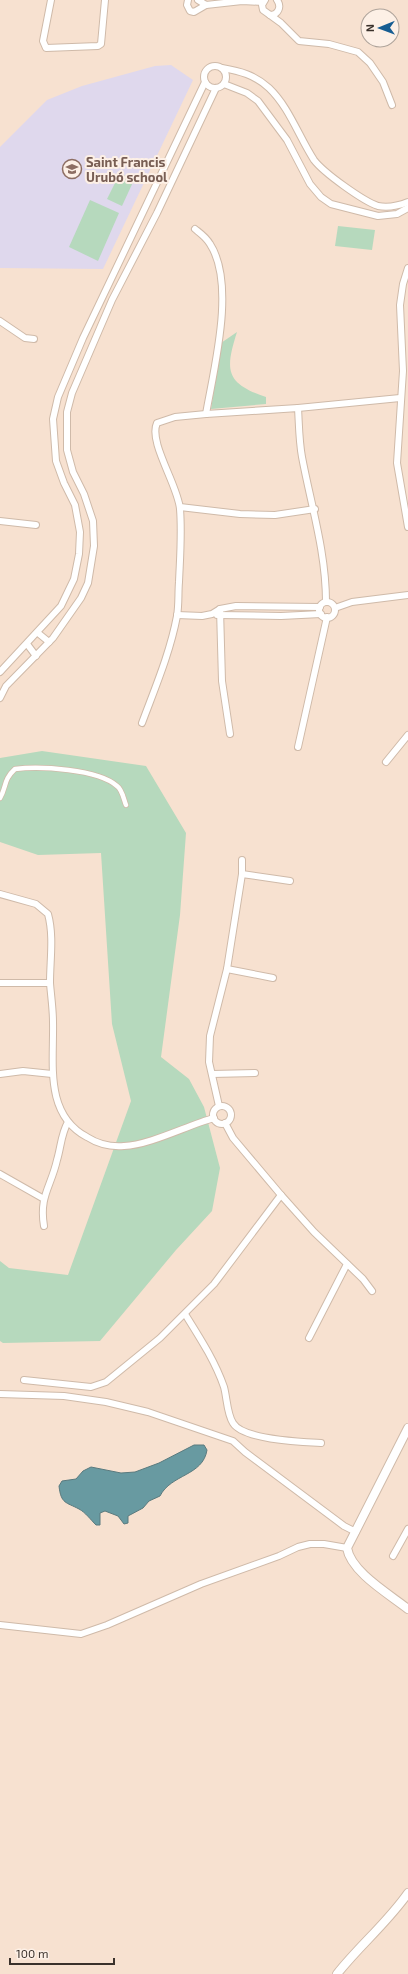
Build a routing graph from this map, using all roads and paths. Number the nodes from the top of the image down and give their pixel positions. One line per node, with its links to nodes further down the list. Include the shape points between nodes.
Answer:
1 (51, 0): 2 (street, via 43,41 46,48 91,47 101,44)
2 (105, 0)
3 (188, 0): 7 (street, via 190,11 194,12)
4 (198, 0): 7 (street)
5 (278, 1): 8 (street)
6 (262, 3): 7 (street, via 232,1); 9 (street, via 265,13)
7 (206, 6)
8 (277, 13): 9 (street); 10 (street)
9 (270, 15): 10 (street)
10 (281, 23): 15 (street, via 299,41 329,44 358,52 370,63 383,82)
11 (222, 68): 12 (street, via 212,66 206,69); 13 (street, via 226,74); 16 (street, via 246,73 270,89 282,104 315,161 347,188 379,206 398,207)
12 (205, 82): 14 (street); 22 (street)
13 (224, 84): 14 (street); 17 (street, via 247,93 258,101 287,140 310,184 331,204 378,216 397,214)
14 (216, 88): 23 (street, via 112,300)
15 (392, 105)
16 (408, 202)
17 (408, 208)
18 (194, 229): 28 (street, via 210,243 216,255 222,287 222,308)
19 (408, 268): 24 (street, via 400,305 403,372)
20 (0, 321): 21 (street, via 25,338)
21 (34, 339)
22 (67, 375): 23 (street); 42 (street, via 53,418 53,439 59,472 75,505 80,532 79,554 74,579 67,596)
23 (78, 381): 43 (street, via 67,412 67,450 93,521 92,564 88,583 81,598)
24 (400, 398): 25 (street); 26 (street)
25 (298, 408): 28 (street); 30 (street, via 302,456)
26 (400, 412): 27 (street); 33 (street, via 397,463)
27 (408, 412)
28 (206, 414): 29 (street, via 165,419 157,423 154,430 156,443)
29 (180, 507): 30 (street, via 276,515); 40 (street)
30 (315, 509): 35 (street, via 324,566)
31 (0, 521): 32 (street)
32 (36, 525)
33 (408, 527)
34 (408, 595): 36 (street, via 352,602)
35 (326, 602): 36 (street); 38 (street)
36 (335, 608): 38 (street, via 333,615)
37 (220, 609): 38 (street, via 236,606); 39 (street); 41 (street)
38 (323, 613): 41 (street); 51 (street)
39 (212, 614): 40 (street); 41 (street)
40 (177, 615): 48 (street, via 158,682)
41 (220, 616): 49 (street, via 222,681)
42 (38, 633): 43 (street); 44 (street)
43 (49, 642): 45 (street)
44 (27, 644): 45 (street); 46 (street)
45 (36, 656): 47 (street, via 6,686)
46 (0, 672)
47 (0, 698)
48 (142, 723)
49 (230, 734)
50 (408, 736): 52 (street)
51 (298, 747)
52 (386, 762)
53 (0, 798): 54 (street, via 8,775 15,769 60,769 109,781 118,786)
54 (126, 805)
55 (242, 860): 56 (street)
56 (242, 874): 57 (street); 59 (street)
57 (290, 881)
58 (0, 894): 62 (street, via 36,904 48,914 51,931)
59 (227, 969): 60 (street); 66 (street, via 210,1036 209,1062)
60 (274, 978)
61 (0, 983): 62 (street)
62 (50, 983): 65 (street, via 53,1022)
63 (255, 1073): 66 (street)
64 (0, 1074): 65 (street, via 23,1071)
65 (52, 1074): 69 (street, via 58,1104)
66 (212, 1074): 67 (street)
67 (219, 1106): 68 (street, via 214,1111); 70 (street, via 230,1112 230,1118)
68 (214, 1118): 69 (street, via 126,1146 102,1144 79,1133); 70 (street)
69 (68, 1122): 73 (street)
70 (225, 1123): 72 (street, via 233,1138)
71 (0, 1174): 73 (street)
72 (280, 1194): 75 (street); 77 (street, via 214,1284)
73 (44, 1199): 74 (street)
74 (44, 1226)
75 (347, 1264): 76 (street); 78 (street)
76 (372, 1291)
77 (185, 1314): 79 (street, via 106,1382 91,1387); 82 (street, via 207,1350 224,1387 233,1423 242,1431 277,1440)
78 (309, 1338)
79 (24, 1380)
80 (0, 1394): 84 (street, via 64,1396 106,1402 148,1412 233,1441 344,1526)
81 (408, 1428): 84 (street)
82 (321, 1443)
83 (407, 1531): 86 (street)
84 (356, 1532): 85 (street)
85 (347, 1548): 87 (street, via 354,1566); 88 (street, via 324,1544 298,1547 273,1559 201,1584 107,1626 81,1634)
86 (393, 1556)
87 (408, 1609)
88 (0, 1624)
89 (408, 1894): 90 (street)
90 (337, 1974)

